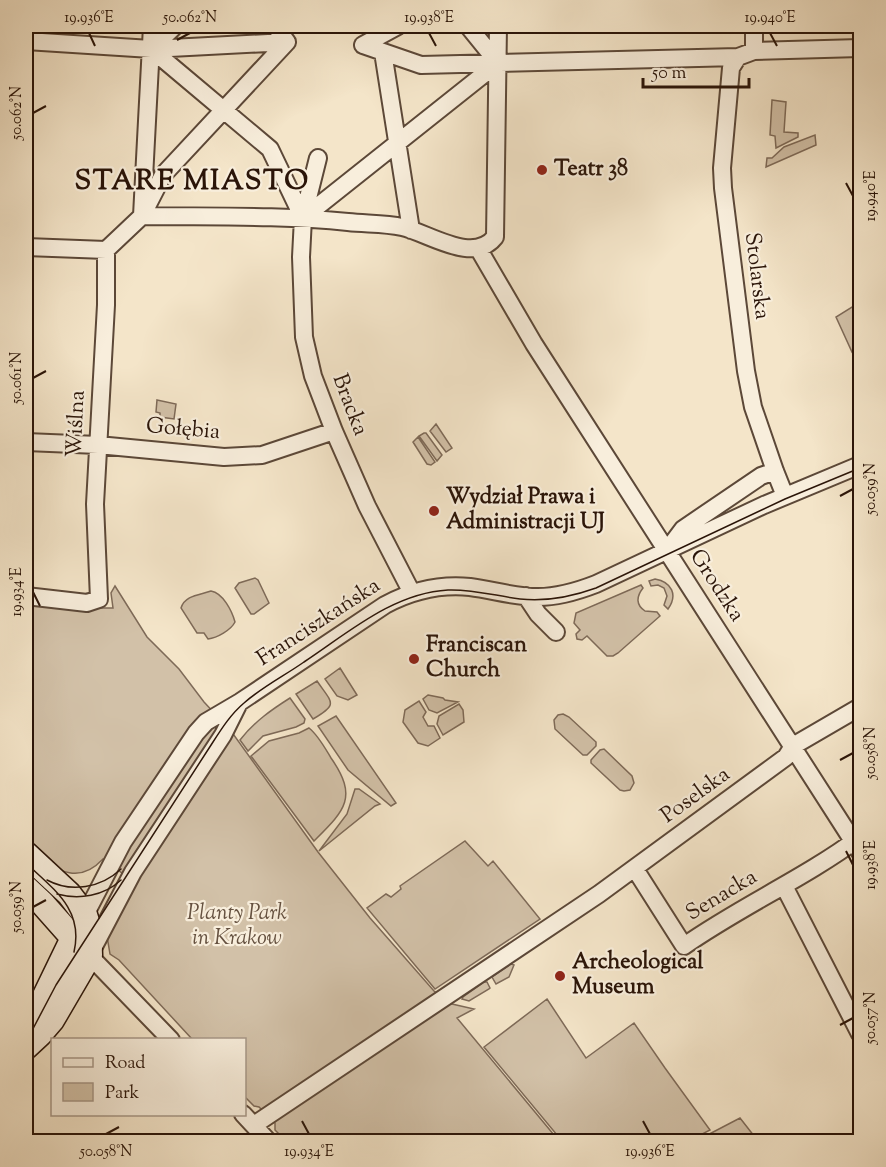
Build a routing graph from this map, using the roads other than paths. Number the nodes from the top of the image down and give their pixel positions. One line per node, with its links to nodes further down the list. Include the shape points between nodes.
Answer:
1 (152, 26): 11 (street)
2 (175, 26): 11 (street)
3 (275, 26): 9 (street)
4 (398, 26): 13 (street, via 363,45)
5 (468, 26): 15 (street)
6 (498, 26): 15 (street)
7 (754, 26): 12 (street)
8 (26, 42): 11 (street)
9 (287, 42): 11 (street); 16 (street)
10 (861, 48): 12 (street)
11 (151, 49): 16 (street); 18 (street)
12 (754, 51): 14 (street)
13 (383, 52): 15 (street, via 421,65); 20 (street)
14 (738, 57): 15 (street); 28 (street, Stolarska, via 731,68 723,188 746,371 753,407)
15 (498, 63): 19 (street); 22 (street, via 495,237)
16 (224, 111): 18 (street, via 163,175); 19 (street, via 270,149)
17 (318, 158): 19 (street)
18 (142, 216): 19 (street); 23 (street)
19 (303, 218): 20 (street); 24 (street, Bracka, via 304,337 313,376)
20 (411, 230): 22 (street, via 458,248)
21 (26, 247): 23 (street)
22 (478, 248): 30 (street, Grodzka, via 534,344)
23 (106, 250): 26 (street, Wiślna)
24 (334, 431): 26 (street, Gołębia, via 262,455 224,457); 31 (street, Bracka, via 367,507)
25 (26, 442): 26 (street, Gołębia)
26 (98, 445): 32 (street, Wiślna, via 95,504 99,599 87,603)
27 (861, 465): 29 (street, Franciszkańska)
28 (775, 471): 29 (street, Stolarska); 30 (street, via 761,476 683,529)
29 (785, 496): 30 (street, Franciszkańska)
30 (667, 551): 33 (street, Franciszkańska, via 580,590); 37 (street, Grodzka)
31 (412, 593): 33 (street, Franciszkańska, via 456,586); 35 (street, Franciszkańska, via 372,613)
32 (26, 596)
33 (530, 596): 34 (street, via 538,614)
34 (556, 632)
35 (240, 702): 43 (street, Franciszkańska, via 206,722 196,733 123,842); 44 (street, Franciszkańska, via 223,735)
36 (861, 707): 37 (street, Poselska)
37 (793, 746): 38 (street, Grodzka); 40 (street, Poselska, via 786,757)
38 (858, 843): 41 (street, Senacka)
39 (26, 854): 43 (street, via 69,894)
40 (635, 869): 41 (street, Senacka, via 681,949); 49 (street, Poselska)
41 (784, 886): 45 (street)
42 (26, 888): 44 (street)
43 (85, 915): 44 (street, via 89,928)
44 (82, 947): 46 (street); 47 (street); 48 (street, via 52,1020)
45 (861, 1034)
46 (26, 1035)
47 (169, 1038)
48 (26, 1047)
49 (248, 1120): 50 (street)
50 (269, 1142)

